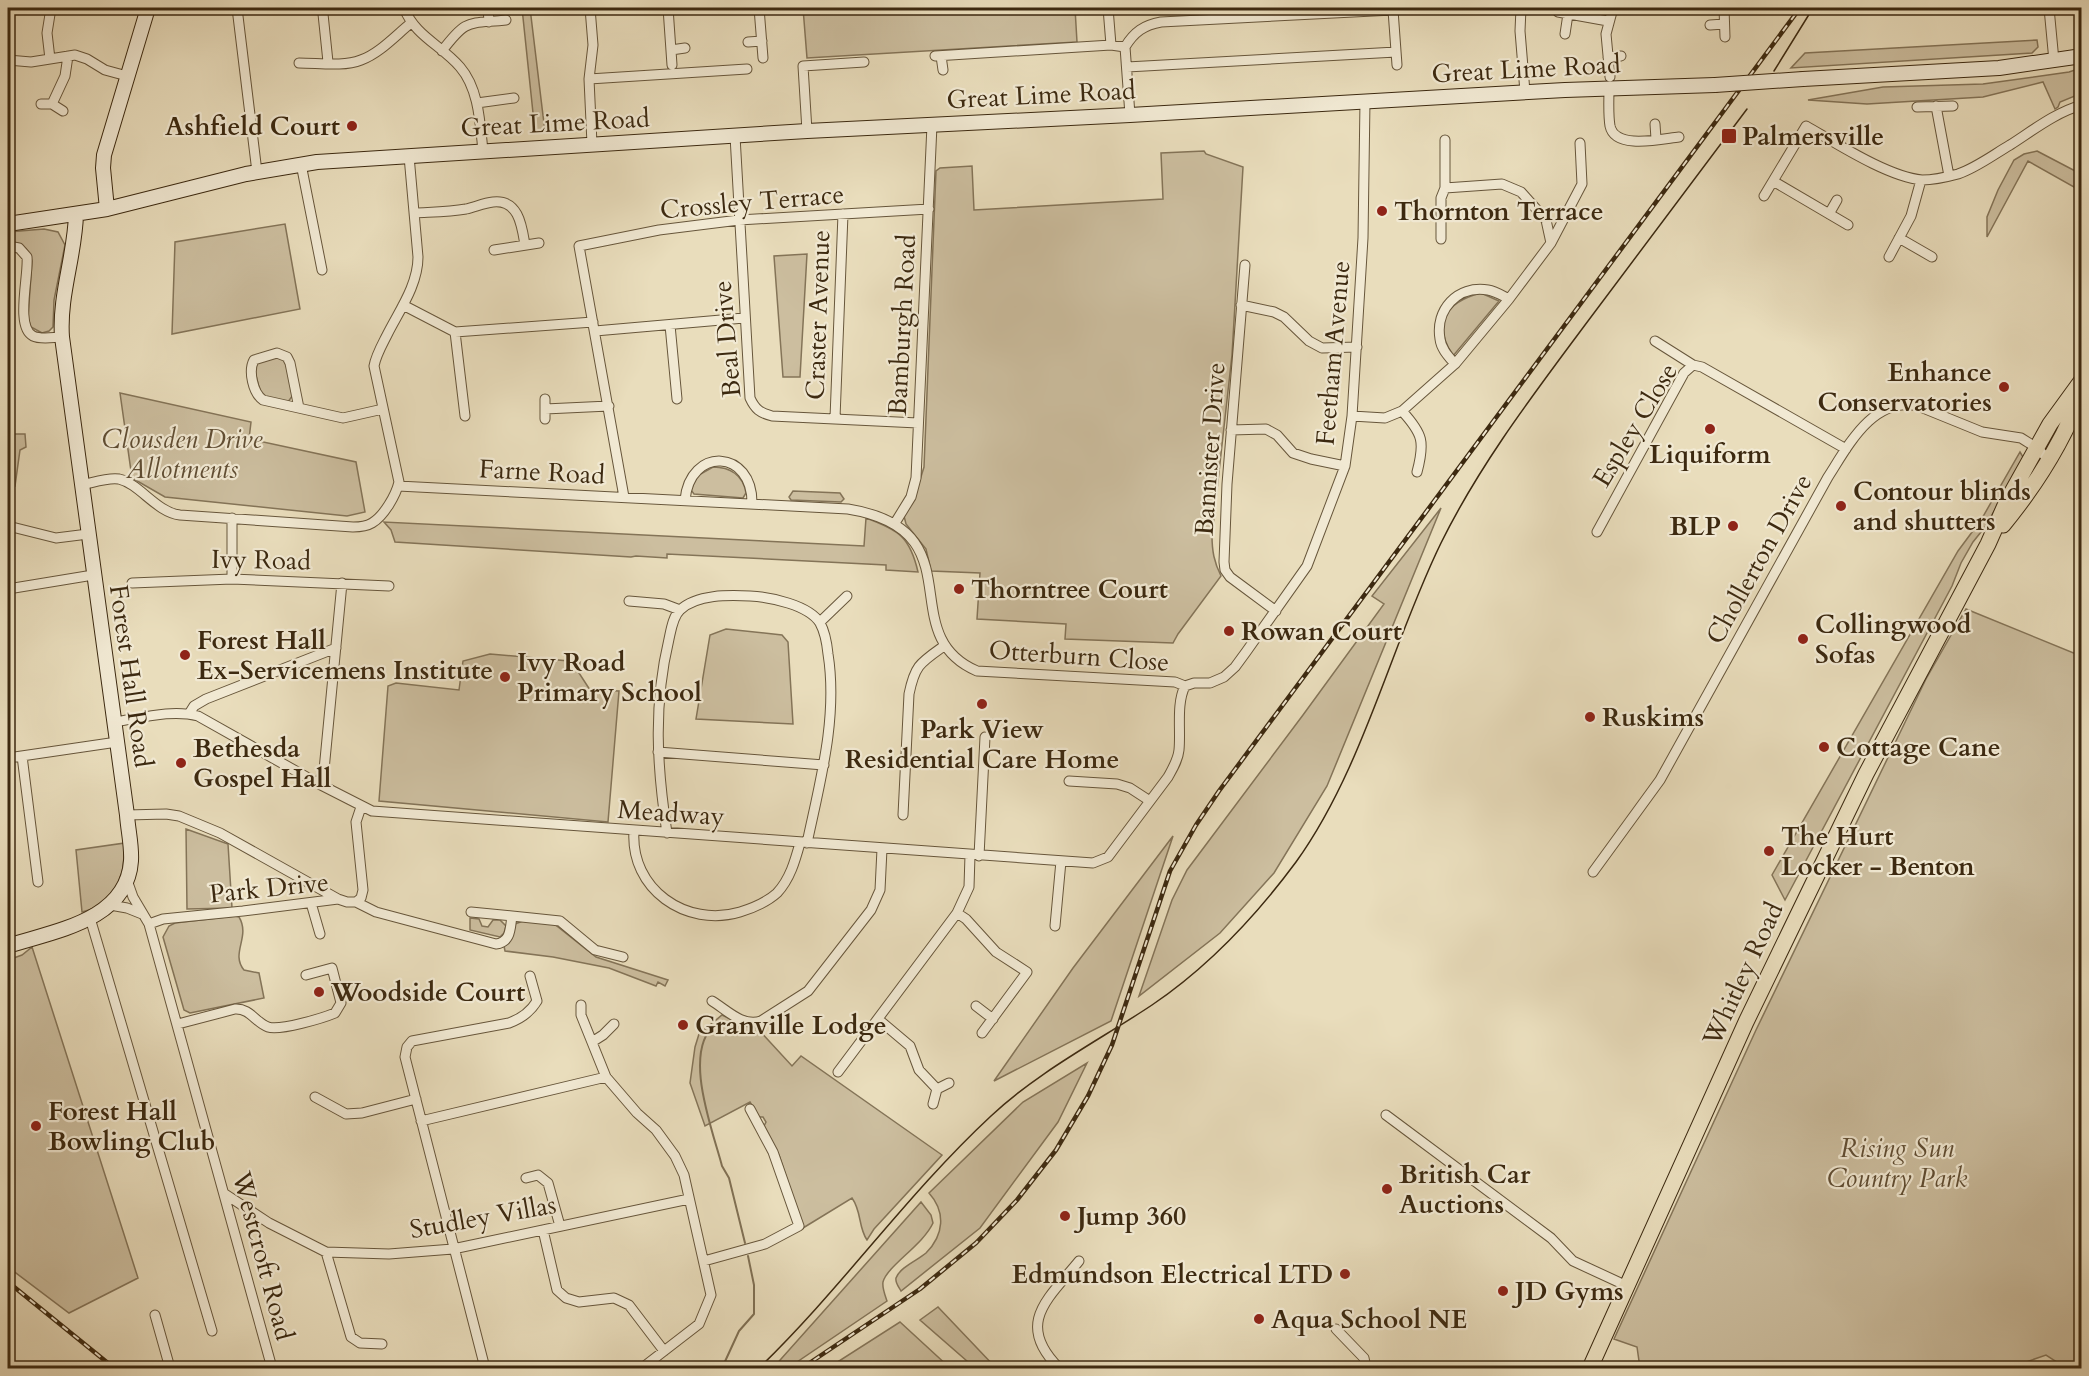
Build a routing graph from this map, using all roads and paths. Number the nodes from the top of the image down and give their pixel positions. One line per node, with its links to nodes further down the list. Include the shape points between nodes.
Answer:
1 (51, 8): 38 (street, via 47,33)
2 (148, 8): 49 (main road)
3 (237, 8): 76 (street)
4 (404, 8): 19 (street)
5 (488, 8): 18 (street)
6 (590, 8): 50 (street)
7 (668, 8): 30 (street)
8 (759, 8): 25 (street)
9 (1108, 8): 27 (street)
10 (1521, 8): 52 (street)
11 (1613, 8): 17 (street)
12 (1724, 8): 21 (street)
13 (2049, 8): 40 (street)
14 (1149, 13): 20 (street)
15 (323, 14): 41 (street)
16 (506, 20): 18 (street)
17 (1608, 21): 23 (street, via 1563,13); 36 (street)
18 (489, 22): 31 (street, via 463,26)
19 (411, 23): 31 (street); 41 (street, via 363,60)
20 (1152, 24): 28 (street, via 1131,37); 32 (street, via 1393,10)
21 (1724, 24): 22 (street); 24 (street)
22 (1710, 25)
23 (1565, 34)
24 (1725, 37)
25 (762, 41): 26 (street); 37 (street)
26 (748, 42)
27 (1111, 45): 28 (street); 48 (street, via 938,56)
28 (1125, 47): 46 (street)
29 (685, 48): 30 (street)
30 (671, 50): 45 (street)
31 (442, 51): 55 (street, via 462,69)
32 (1396, 52): 44 (street); 46 (street)
33 (68, 56): 38 (street); 49 (street, via 81,56 105,70); 57 (street, via 65,76)
34 (1621, 56): 36 (street)
35 (2082, 56): 40 (main road, Great Lime Road)
36 (1608, 57): 51 (street)
37 (763, 58)
38 (50, 59): 39 (street)
39 (8, 60)
40 (2054, 61): 51 (main road, Great Lime Road, bridge, via 1999,69 1715,85)
41 (328, 62): 43 (street)
42 (864, 62): 66 (street, via 803,66)
43 (299, 63)
44 (1397, 64)
45 (672, 65)
46 (1126, 67): 63 (street)
47 (747, 69): 50 (street)
48 (943, 70)
49 (127, 76): 80 (main road, via 104,155)
50 (589, 79): 72 (street)
51 (1609, 83): 52 (main road, Great Lime Road); 69 (street, via 1610,127 1614,135 1620,140)
52 (1525, 92): 54 (main road, Great Lime Road)
53 (514, 98): 55 (street)
54 (1365, 101): 63 (main road, Great Lime Road); 116 (street, Feetham Avenue)
55 (477, 103): 73 (street)
56 (42, 104): 57 (street)
57 (52, 104): 62 (street)
58 (2082, 105): 77 (street, via 2060,114 1982,163)
59 (1936, 106): 60 (street); 61 (street); 77 (street)
60 (1953, 106)
61 (1917, 107)
62 (63, 111)
63 (1130, 115): 65 (main road, Great Lime Road)
64 (1655, 123): 69 (street)
65 (932, 125): 66 (main road, Great Lime Road); 86 (street, Bamburgh Road)
66 (807, 131): 67 (main road, Great Lime Road)
67 (735, 136): 72 (main road, Great Lime Road); 92 (street, Beal Drive)
68 (1679, 137): 69 (street)
69 (1656, 139)
70 (1444, 140): 81 (street)
71 (1580, 143): 99 (street, via 1582,184)
72 (592, 144): 73 (main road, Great Lime Road)
73 (483, 151): 74 (main road, Great Lime Road)
74 (409, 156): 75 (main road, Great Lime Road); 87 (street)
75 (301, 164): 76 (main road, Great Lime Road); 106 (street)
76 (257, 172): 84 (main road, Great Lime Road)
77 (1949, 176): 78 (street)
78 (1921, 180): 79 (street, via 1874,163 1806,126); 95 (street, via 1911,216)
79 (1773, 181): 82 (street); 90 (street)
80 (104, 183): 84 (main road, via 116,196); 85 (main road)
81 (1445, 188): 96 (street, via 1441,198); 99 (street, via 1502,184 1521,192 1546,220)
82 (1764, 196)
83 (1837, 200): 90 (street)
84 (132, 203): 85 (main road, Great Lime Road)
85 (107, 209): 88 (main road, Great Lime Road)
86 (929, 209): 89 (street, Crossley Terrace); 131 (street, Bamburgh Road)
87 (415, 213): 100 (street, via 505,203 518,215); 108 (street, via 417,270)
88 (76, 214): 91 (main road, Great Lime Road); 97 (main road, Forest Hall Road)
89 (843, 214): 92 (street, Crossley Terrace); 129 (street, Craster Avenue)
90 (1829, 214): 94 (street)
91 (48, 219): 93 (main road, Great Lime Road); 97 (main road)
92 (739, 220): 110 (street, Beal Drive); 112 (street, Crossley Terrace, via 579,246)
93 (8, 224)
94 (1848, 225)
95 (1899, 238): 103 (street); 104 (street)
96 (1441, 239)
97 (75, 242): 114 (main road, Forest Hall Road, via 62,310)
98 (539, 243): 100 (street)
99 (1551, 243): 107 (street)
100 (525, 245): 102 (street)
101 (8, 246): 114 (street, via 19,248 27,257 27,329 38,338)
102 (494, 250)
103 (1889, 257)
104 (1932, 257)
105 (1245, 265): 109 (street, Bannister Drive)
106 (322, 270)
107 (1509, 300): 117 (street); 117 (street, via 1490,290 1473,289 1448,303 1439,326 1440,341)
108 (403, 305): 113 (street); 125 (street, via 375,360)
109 (1241, 305): 116 (street, via 1284,317 1322,348); 132 (street, Bannister Drive)
110 (744, 318): 111 (street); 129 (street, Beal Drive, via 750,398 755,408 772,416)
111 (670, 325): 112 (street); 122 (street)
112 (594, 327): 113 (street); 123 (street)
113 (454, 333): 127 (street)
114 (62, 337): 137 (main road, Forest Hall Road)
115 (1655, 341): 118 (street)
116 (1357, 347): 128 (street, Feetham Avenue)
117 (1455, 364): 126 (street)
118 (1693, 365): 133 (street, Espley Close); 145 (street, Espley Close, via 1684,372)
119 (2082, 380): 134 (main road, Whitley Road, via 2070,394)
120 (2082, 387): 134 (main road, via 2044,446)
121 (2082, 392): 134 (main road, Whitley Road, via 2066,428)
122 (676, 399)
123 (609, 406): 130 (street, via 545,404); 139 (street)
124 (299, 408): 124 (street, via 258,397 251,370 254,360 277,353 287,357); 125 (street, via 343,418)
125 (382, 409): 138 (street)
126 (1402, 411): 128 (street, via 1385,418); 136 (street, via 1422,439)
127 (465, 416)
128 (1352, 416): 135 (street, Feetham Avenue)
129 (835, 418): 131 (street, Beal Drive)
130 (545, 419)
131 (918, 423): 143 (street, Bamburgh Road, via 916,478 911,497)
132 (1231, 430): 135 (street, via 1266,429 1293,453); 157 (street, Bannister Drive, via 1226,570)
133 (1846, 449): 134 (street, Chollerton Drive, via 1882,411 1907,404 1988,434 2018,437); 182 (street, Chollerton Drive, via 1660,780)
134 (2045, 453): 147 (main road, Whitley Road, via 2012,513); 147 (main road, Whitley Road, via 2007,501)
135 (1345, 466): 157 (street, Feetham Avenue, via 1306,566)
136 (1417, 472)
137 (81, 485): 142 (street, via 119,479 170,513); 146 (main road, Forest Hall Road)
138 (398, 486): 139 (street, Farne Road); 142 (street, via 378,518 366,526)
139 (624, 497): 140 (street, Farne Road)
140 (685, 500): 141 (street, Farne Road); 141 (street, via 687,484 697,469 707,463 725,461 748,478)
141 (752, 504): 143 (street, Farne Road, via 848,509)
142 (232, 518): 149 (street)
143 (895, 523): 159 (street, via 919,546)
144 (8, 526): 146 (street, via 56,538)
145 (1597, 532)
146 (88, 534): 148 (main road, Forest Hall Road)
147 (1988, 544): 229 (main road, Whitley Road, via 1866,774 1746,1022)
148 (93, 575): 153 (street); 163 (main road, Forest Hall Road)
149 (232, 579): 150 (street, Ivy Road); 151 (street, Ivy Road)
150 (132, 583)
151 (342, 583): 152 (street, Ivy Road); 160 (street)
152 (389, 586)
153 (8, 589)
154 (847, 596): 158 (street)
155 (629, 601): 156 (street, via 664,604)
156 (680, 610): 158 (street, via 709,598 768,597 792,604); 166 (street, via 663,663)
157 (1276, 611): 161 (street, Feetham Avenue, via 1230,672 1210,683)
158 (820, 622): 169 (street, via 826,641 831,703)
159 (944, 646): 161 (street, Otterburn Close, via 954,659 976,671 1175,682); 175 (street, via 920,663 913,677)
160 (336, 648): 162 (street, via 206,699); 171 (street, via 324,770)
161 (1185, 686): 172 (street, Meadway, via 1179,752 1168,777)
162 (189, 714): 163 (street); 171 (street, Meadway)
163 (114, 722): 165 (main road, Forest Hall Road)
164 (985, 737): 180 (street)
165 (117, 742): 167 (street); 174 (main road, Forest Hall Road)
166 (658, 752): 169 (street); 177 (street)
167 (22, 756): 168 (street); 184 (street)
168 (8, 758)
169 (824, 765): 178 (street)
170 (1069, 781): 172 (street, via 1117,784)
171 (319, 784): 173 (street, Meadway)
172 (1150, 801): 181 (street, Meadway, via 1108,857 1093,863)
173 (361, 807): 176 (street, Meadway, via 381,812); 186 (street, via 356,822 363,890)
174 (127, 815): 183 (main road, Forest Hall Road, via 131,860); 185 (street, via 178,816 220,833)
175 (903, 815)
176 (634, 831): 177 (street, Meadway); 178 (street, via 636,862 647,882 674,905 703,915 734,914 771,897 792,869)
177 (667, 834): 178 (street, Meadway)
178 (803, 843): 179 (street, Meadway)
179 (882, 849): 180 (street, Meadway); 201 (street, via 880,890 871,910 808,991 755,1023 740,1020)
180 (975, 855): 181 (street, Meadway); 190 (street, via 969,887)
181 (1061, 861): 195 (street)
182 (1593, 872)
183 (127, 880): 188 (main road, Forest Hall Road); 191 (street, Westcroft Road)
184 (38, 882)
185 (338, 899): 186 (street, Park Drive); 187 (street, Park Drive)
186 (356, 902): 192 (street, Park Drive, via 376,912 496,944 509,937)
187 (311, 903): 194 (street, Park Drive, via 163,918); 196 (street)
188 (110, 905): 191 (street); 193 (main road, Forest Hall Road)
189 (471, 912): 192 (street, via 486,919)
190 (957, 913): 204 (street); 205 (street, via 996,951 1027,972)
191 (142, 914): 194 (street, Westcroft Road)
192 (512, 916): 198 (street, via 560,921 595,950)
193 (90, 918): 197 (main road, Forest Hall Road); 232 (street)
194 (149, 924): 206 (street, Westcroft Road)
195 (1055, 926)
196 (320, 934)
197 (8, 946)
198 (623, 957)
199 (306, 975): 206 (street, via 332,968 341,1003 335,1013 271,1028 244,1009 235,1009)
200 (530, 976): 215 (street, via 537,1001 517,1020 412,1041 405,1057)
201 (712, 1001)
202 (581, 1005): 209 (street, via 580,1015)
203 (976, 1006): 205 (street)
204 (878, 1019): 210 (street); 213 (street, via 910,1046 919,1070)
205 (993, 1019): 208 (street)
206 (178, 1024): 221 (street, Westcroft Road)
207 (614, 1024): 209 (street)
208 (982, 1033)
209 (592, 1042): 211 (street)
210 (838, 1072)
211 (606, 1077): 219 (street); 222 (street, via 675,1156)
212 (950, 1083): 213 (street)
213 (937, 1089): 216 (street)
214 (315, 1097): 215 (street, via 346,1114)
215 (416, 1099): 219 (street)
216 (933, 1104)
217 (750, 1109): 228 (street, via 760,1122 799,1226 765,1244)
218 (1386, 1115): 229 (street, via 1551,1238 1573,1261)
219 (421, 1121): 225 (street)
220 (526, 1178): 223 (street, Studley Villas, via 538,1175 548,1183)
221 (225, 1194): 226 (street, Studley Villas, via 269,1223); 236 (street, Westcroft Road)
222 (689, 1198): 223 (street, Studley Villas); 228 (street)
223 (560, 1226): 224 (street, Studley Villas)
224 (543, 1230): 225 (street, Studley Villas); 234 (street, via 557,1290 579,1302 614,1298 629,1305)
225 (453, 1249): 226 (street, Studley Villas, via 389,1254); 237 (street)
226 (327, 1252): 233 (street, via 351,1337 360,1343)
227 (1079, 1260): 239 (street, via 1041,1307 1040,1338)
228 (704, 1261): 234 (street, via 711,1295 699,1324)
229 (1627, 1286): 241 (main road, Whitley Road)
230 (155, 1314): 235 (street)
231 (1336, 1329): 240 (street, via 1364,1358)
232 (212, 1331)
233 (382, 1344)
234 (664, 1351): 238 (street)
235 (170, 1368)
236 (272, 1368)
237 (485, 1368)
238 (642, 1368)
239 (1059, 1368)
240 (1362, 1368)
241 (1590, 1368)

